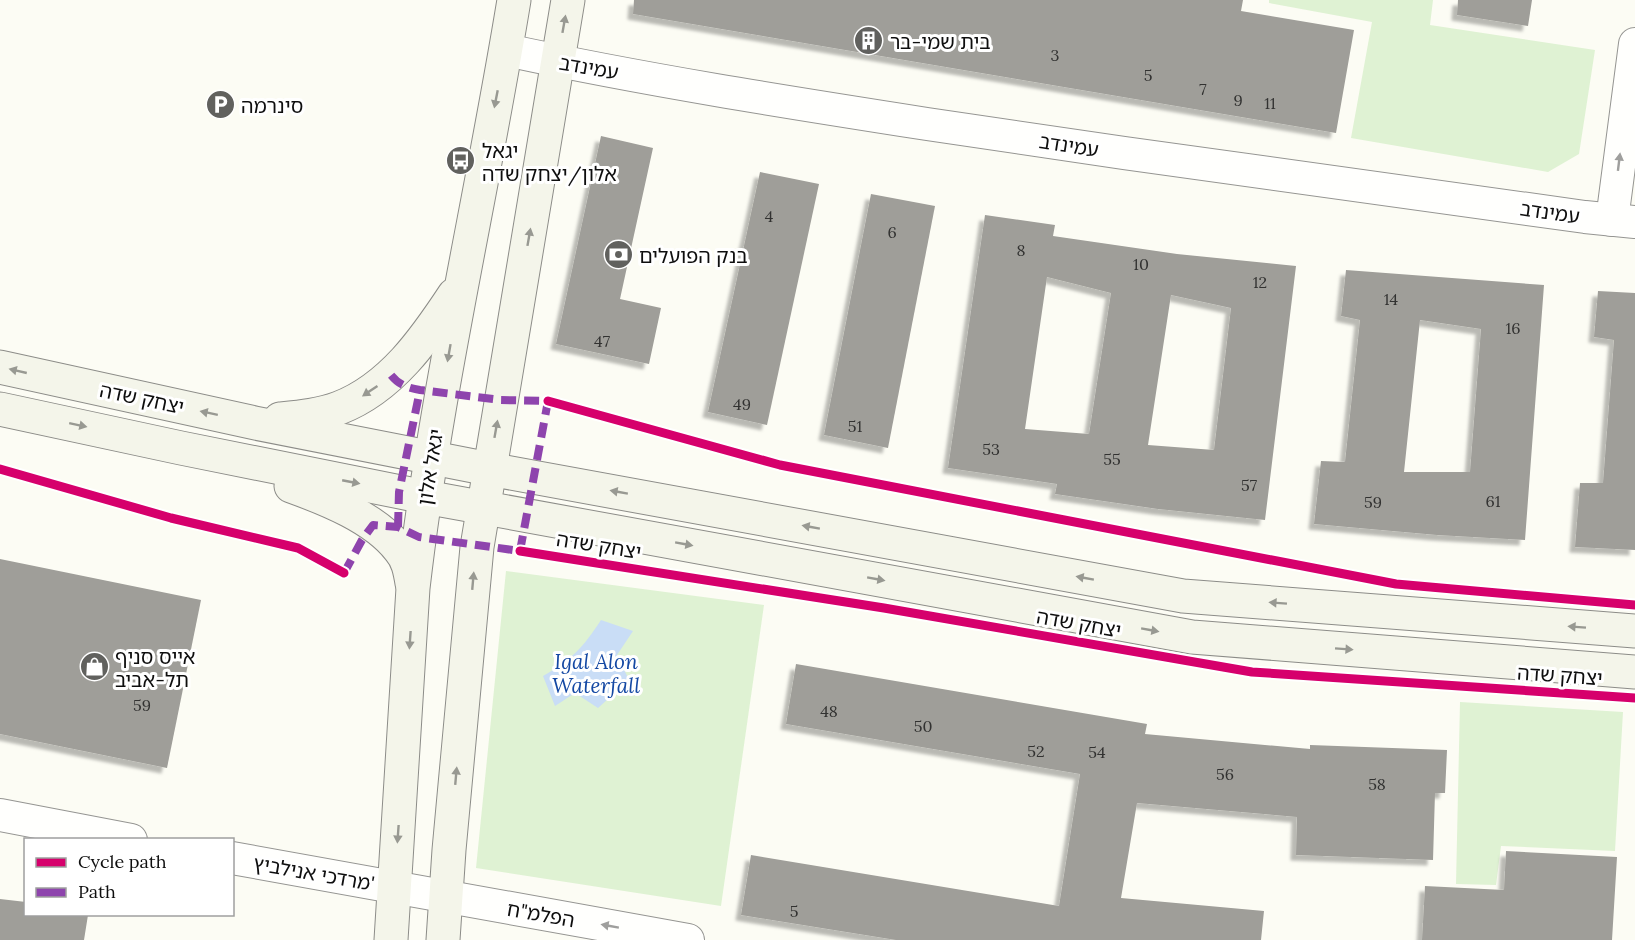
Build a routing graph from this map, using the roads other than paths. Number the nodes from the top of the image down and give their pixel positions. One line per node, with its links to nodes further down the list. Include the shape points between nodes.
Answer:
1 (514, 0): 4 (street, יגאל אלון)
2 (568, 0): 5 (street, one-way to 2)
3 (1635, 44): 6 (street, one-way to 3)
4 (506, 50): 5 (street, עמינדב); 7 (street, יגאל אלון, one-way to 7)
5 (558, 61): 6 (street, עמינדב, via 1107,151); 15 (street, one-way to 5)
6 (1623, 221)
7 (461, 283): 11 (street, one-way to 11, via 413,352 366,394 340,408); 14 (street, יגאל אלון, one-way to 14)
8 (0, 367): 11 (street, יצחק שדה, one-way to 8)
9 (0, 409): 10 (street, יצחק שדה)
10 (38, 417): 12 (street); 13 (street, יצחק שדה, one-way to 13)
11 (255, 423): 14 (street, יצחק שדה)
12 (0, 435)
13 (181, 448): 16 (street, יצחק שדה, one-way to 16); 18 (street, via 323,498 373,525 400,550 409,565)
14 (431, 457): 15 (street, יצחק שדה); 16 (street, יגאל אלון)
15 (489, 469): 17 (street); 19 (street, יצחק שדה, one-way to 15, via 1183,596)
16 (425, 497): 17 (street, יצחק שדה); 18 (street, יגאל אלון)
17 (482, 507): 20 (street, יצחק שדה, one-way to 20, via 1192,638); 25 (street, one-way to 17)
18 (414, 588): 24 (street, יגאל אלון, one-way to 24)
19 (1635, 631)
20 (1635, 672)
21 (0, 815): 22 (street)
22 (121, 838)
23 (234, 858): 24 (street, מרדכי אנילביץ')
24 (395, 888): 25 (street, הפלמ"ח); 26 (street, יגאל אלון)
25 (446, 897): 27 (street); 28 (street, הפלמ"ח, one-way to 25)
26 (391, 940)
27 (443, 940)
28 (688, 940)

